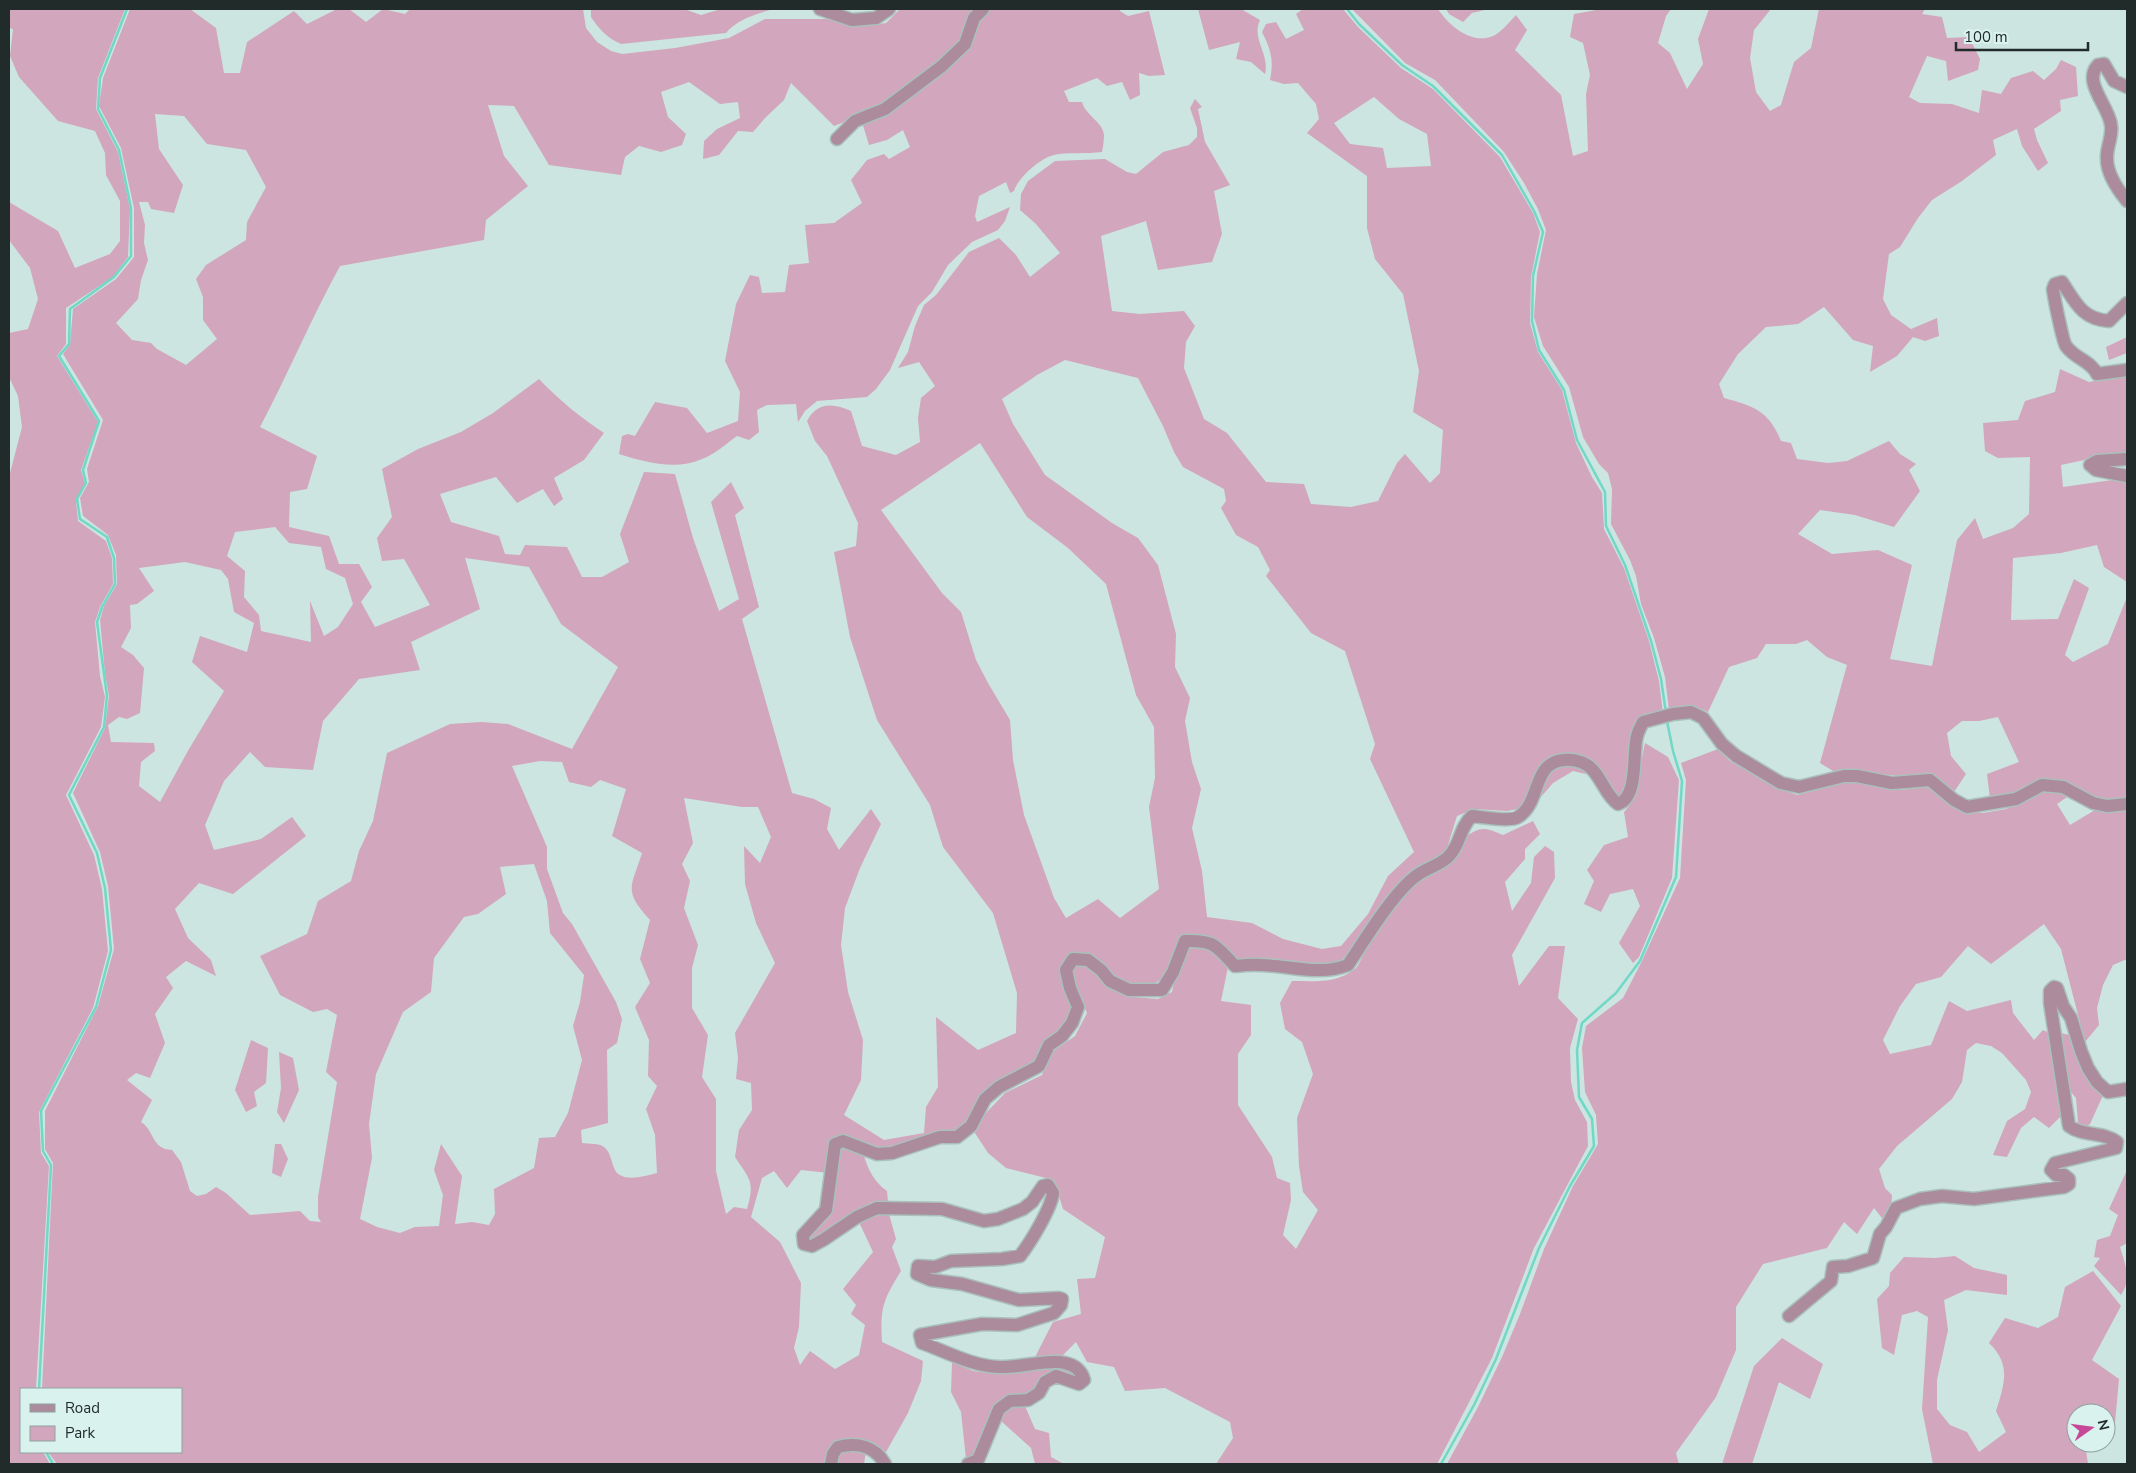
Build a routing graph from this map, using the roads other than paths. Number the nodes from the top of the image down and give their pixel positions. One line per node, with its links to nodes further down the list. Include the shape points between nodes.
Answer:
1 (820, 9): 2 (street, via 852,20 876,18)
2 (889, 9)
3 (983, 9): 5 (street, via 974,18 965,44 942,66 885,109 855,121)
4 (2127, 87): 6 (street, via 2114,81 2104,64 2094,69 2096,93 2112,127 2106,159 2111,175)
5 (837, 139)
6 (2127, 200)
7 (2127, 303): 8 (street, via 2110,321 2098,320 2073,302 2062,282 2055,284 2053,289 2064,345 2093,366 2098,374)
8 (2127, 370)
9 (2127, 459): 10 (street, via 2097,461 2090,465 2096,470)
10 (2127, 476)
11 (2127, 804): 16 (street, via 2092,804 2054,785 2042,785 2016,800 1967,807 1930,780 1892,783 1844,776 1799,787 1781,783 1736,756 1722,744 1703,718 1692,712 1673,714 1643,722 1637,736 1632,781 1624,802 1618,804 1611,799 1588,765 1566,759 1553,762 1542,773 1532,799 1518,818 1472,816 1465,823 1449,856 1415,876 1375,925 1348,966 1336,970 1235,966 1215,944 1201,940 1185,941 1162,990 1129,990 1110,981 1088,960 1073,959 1066,970 1078,1007 1072,1023 1049,1045 1039,1066 999,1087 985,1099 971,1126 957,1137 940,1138 878,1154 843,1141 835,1144 826,1210 802,1235 804,1244 812,1246 877,1208 942,1209 984,1221 998,1219 1023,1209 1048,1185 1053,1193 1049,1208 1020,1256 1002,1260 951,1261 935,1267 918,1266 917,1274 931,1280 962,1284 1020,1300 1062,1299 1054,1313 1041,1319 1017,1325 982,1324 932,1332 920,1335 922,1343 977,1364 1007,1367 1064,1363 1076,1367 1084,1380 1080,1384 1056,1376 1045,1382 1040,1393 1028,1400 1010,1401 999,1408 978,1460)
12 (2127, 1088): 13 (street, via 2108,1092 2096,1082 2081,1051 2072,1018 2063,1006 2058,988 2054,987 2050,991 2050,1002 2069,1126 2111,1137 2117,1142 2116,1148 2055,1163 2051,1170 2069,1179 2070,1184 2064,1187 1974,1199 1920,1198 1896,1208 1880,1234 1873,1258 1833,1267 1831,1281)
13 (1789, 1316)
14 (831, 1464): 15 (street, via 838,1447 850,1444 872,1450 881,1456)
15 (885, 1464)
16 (968, 1464)

